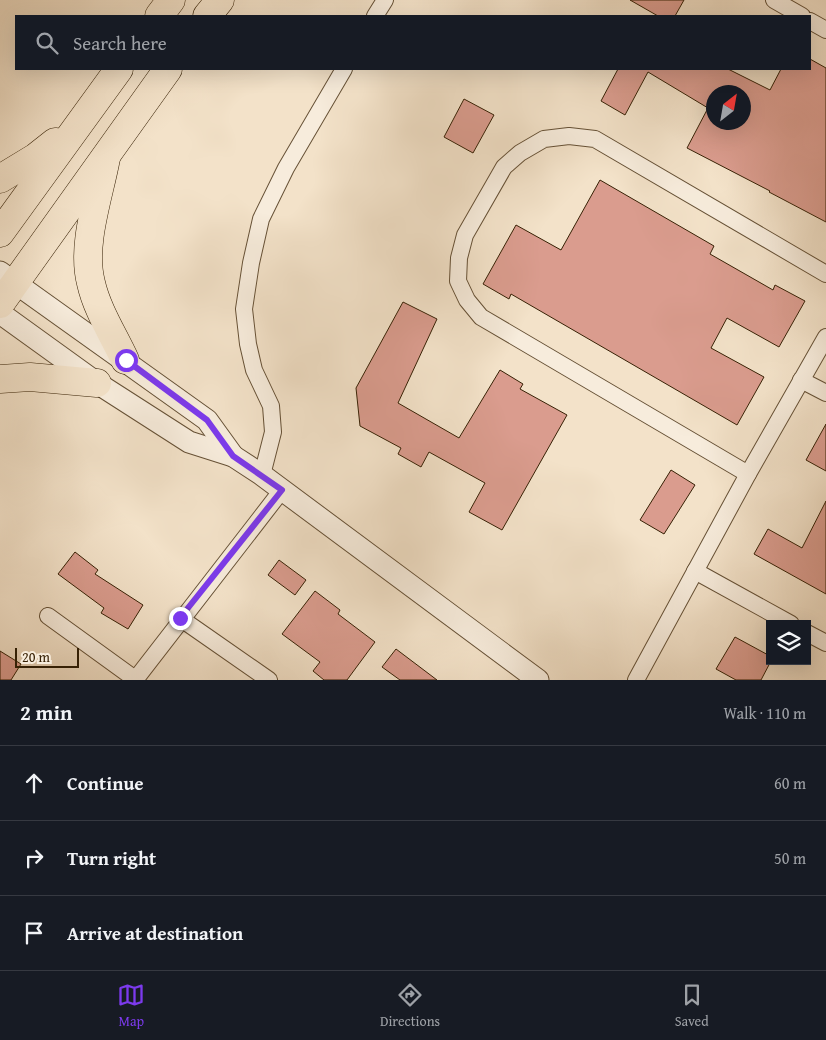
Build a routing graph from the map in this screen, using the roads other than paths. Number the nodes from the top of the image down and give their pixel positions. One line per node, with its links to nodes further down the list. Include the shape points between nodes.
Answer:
1 (171, 0): 5 (highway)
2 (220, 0): 6 (highway)
3 (384, 0): 7 (street)
4 (774, 0): 8 (street)
5 (160, 15)
6 (208, 15)
7 (376, 15)
8 (800, 15)
9 (811, 22): 10 (street)
10 (826, 30)
11 (118, 70): 14 (highway)
12 (167, 70): 15 (highway)
13 (343, 70): 29 (street, via 286,168 261,219 251,263 244,309 248,344 254,370 271,406 273,432)
14 (77, 125): 16 (highway, via 36,157); 17 (highway)
15 (108, 150): 19 (highway); 22 (highway, via 88,258 91,283)
16 (0, 179)
17 (0, 233)
18 (826, 274): 28 (street, via 595,140 569,136 544,139 504,167 465,235 458,281 467,300 481,317)
19 (5, 286): 22 (street)
20 (0, 313): 25 (street)
21 (826, 337): 24 (street)
22 (126, 360): 27 (street, via 207,420)
23 (0, 379): 25 (highway, via 30,376)
24 (801, 380): 26 (street); 28 (street)
25 (97, 383): 27 (street, via 189,442)
26 (826, 393)
27 (233, 456): 29 (street)
28 (748, 474): 31 (street)
29 (262, 475): 30 (street)
30 (282, 490): 33 (street); 39 (street)
31 (696, 571): 34 (street); 40 (street)
32 (48, 616): 37 (street)
33 (180, 618): 37 (street); 38 (street)
34 (784, 620)
35 (811, 635): 36 (street)
36 (826, 643)
37 (135, 679)
38 (269, 680)
39 (538, 680)
40 (636, 680)

